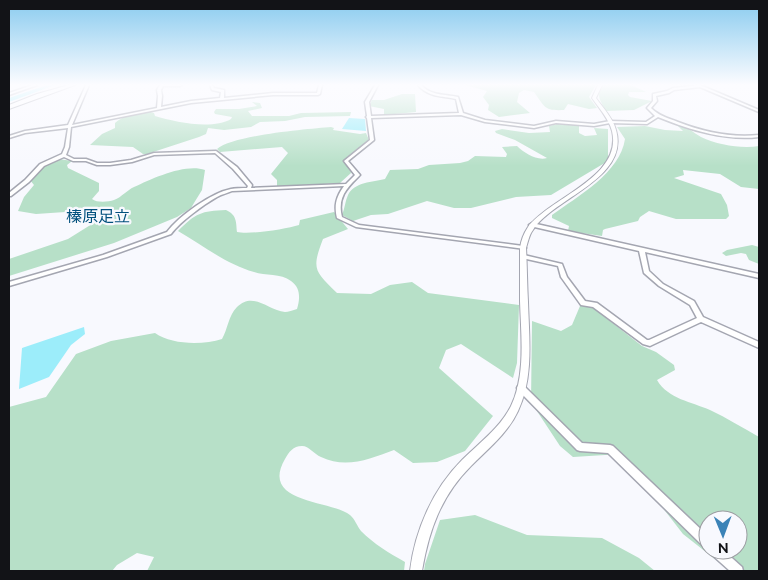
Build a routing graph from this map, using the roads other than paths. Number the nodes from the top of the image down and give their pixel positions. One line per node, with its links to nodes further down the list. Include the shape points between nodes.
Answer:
1 (75, 112): 10 (street)
2 (142, 112): 10 (street)
3 (368, 112): 8 (street)
4 (603, 112): 9 (street)
5 (654, 112): 7 (street)
6 (461, 114): 8 (street); 9 (street, via 534,127 556,122 594,125)
7 (657, 115): 9 (street, via 647,123); 11 (street, via 715,133 748,138)
8 (368, 117): 14 (street, via 372,140 346,161 358,176)
9 (610, 122): 17 (street, via 615,132 615,150 604,169)
10 (71, 126): 12 (street); 13 (street)
11 (759, 136)
12 (9, 137)
13 (64, 155): 15 (street, via 73,160 110,164 154,154 216,152 235,168); 16 (street, via 42,165)
14 (345, 185): 15 (street); 18 (street, via 340,193 338,213 349,224)
15 (249, 188): 22 (street, via 217,195 160,237)
16 (9, 195)
17 (532, 225): 18 (street); 19 (street)
18 (523, 248): 20 (street)
19 (642, 250): 21 (street); 23 (street, via 646,272 692,303)
20 (524, 257): 23 (street, via 560,265 564,277 583,303 595,304 645,342); 25 (street, via 526,356)
21 (759, 276)
22 (9, 284)
23 (701, 318): 24 (street)
24 (759, 345)
25 (521, 388): 26 (street, via 580,447 610,448); 28 (street, via 515,409 501,430 460,471 436,501 418,552)
26 (698, 533)
27 (726, 560): 29 (street)
28 (416, 571)
29 (738, 571)

